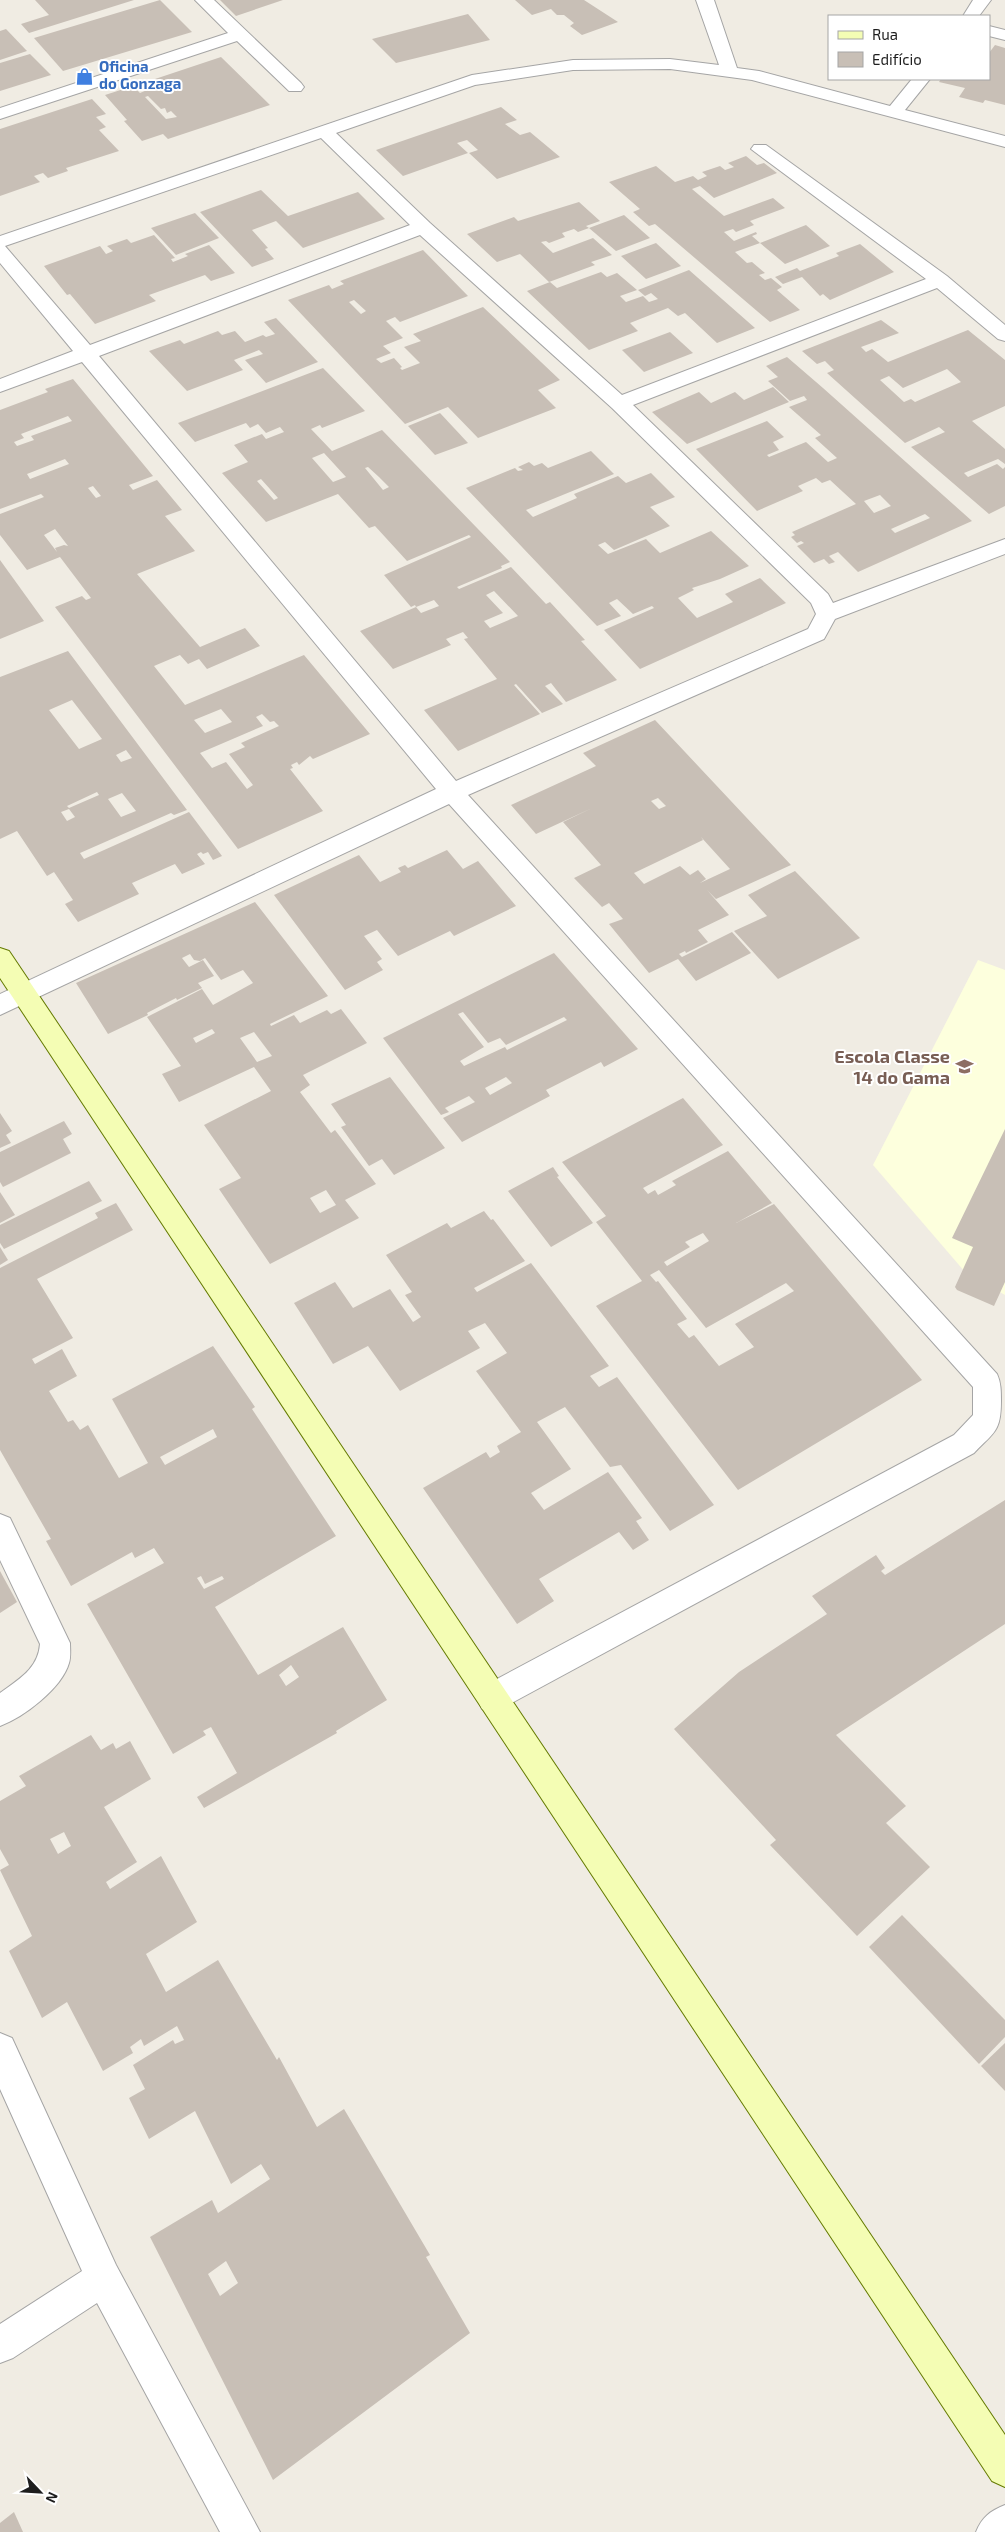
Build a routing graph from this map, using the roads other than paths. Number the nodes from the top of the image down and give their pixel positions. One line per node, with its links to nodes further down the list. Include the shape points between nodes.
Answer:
1 (204, 0): 6 (street)
2 (704, 0): 8 (street)
3 (982, 0): 4 (street)
4 (972, 15)
5 (990, 30): 7 (street)
6 (241, 34): 10 (street); 12 (street)
7 (1005, 35)
8 (730, 72): 11 (street); 13 (street, via 670,64 564,67 472,80)
9 (920, 80): 11 (street)
10 (295, 87)
11 (895, 111): 14 (street)
12 (0, 114)
13 (324, 131): 16 (street); 17 (street)
14 (1005, 142)
15 (760, 149): 19 (street)
16 (423, 227): 21 (street); 23 (street)
17 (0, 242)
18 (0, 251): 21 (street)
19 (940, 280): 20 (street); 23 (street)
20 (1005, 335)
21 (84, 354): 22 (street); 26 (street)
22 (0, 386)
23 (619, 403): 25 (street, via 820,599)
24 (1005, 546): 25 (street)
25 (827, 614): 26 (street, via 816,634)
26 (452, 792): 28 (street); 30 (street, via 987,1384 987,1420 964,1444)
27 (0, 958): 28 (street)
28 (12, 1000): 30 (street)
29 (0, 1528): 31 (street, via 55,1643 54,1662 42,1677)
30 (493, 1698): 35 (street)
31 (0, 1711)
32 (0, 2050): 33 (street)
33 (103, 2278): 34 (street); 37 (street)
34 (0, 2345)
35 (1005, 2468)
36 (1005, 2524): 38 (street)
37 (241, 2532)
38 (995, 2532)

